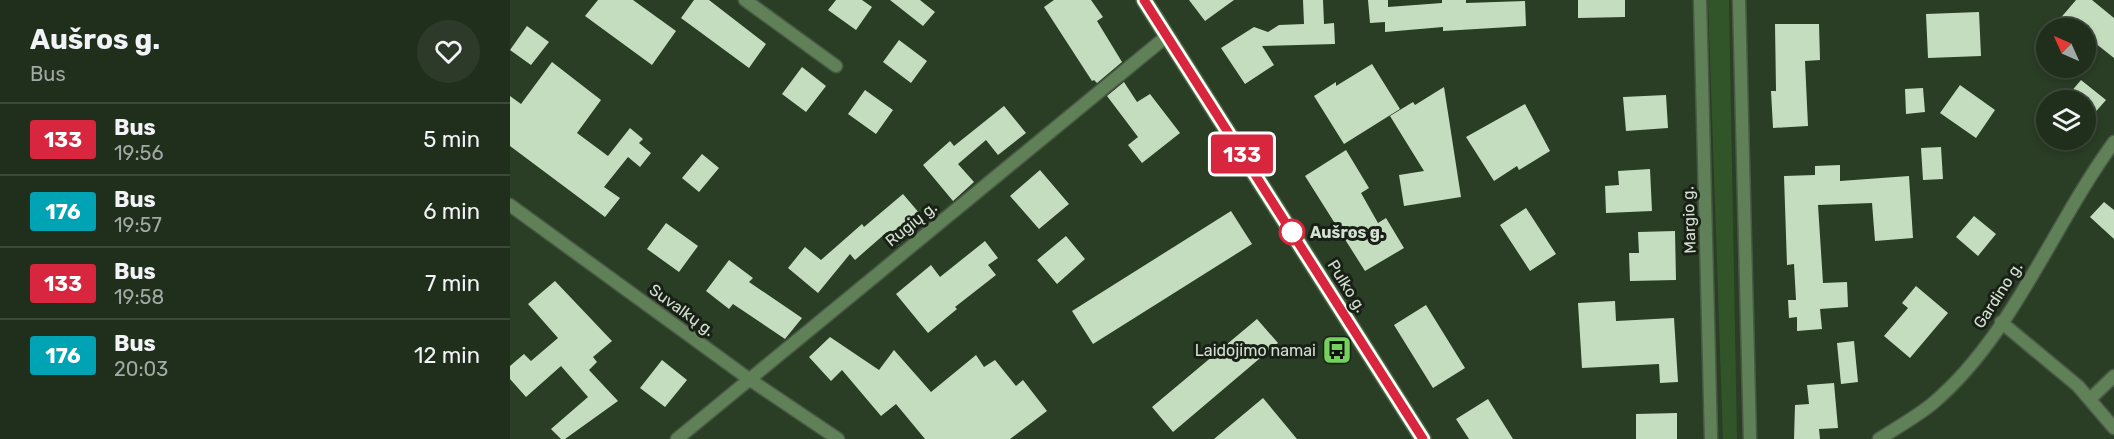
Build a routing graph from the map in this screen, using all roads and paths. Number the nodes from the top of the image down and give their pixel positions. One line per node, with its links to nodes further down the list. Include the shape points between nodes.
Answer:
1 (745, 0): 6 (street)
2 (1144, 0): 5 (main road, Pulko g.)
3 (1700, 0): 17 (street, Margio g.)
4 (1739, 0): 18 (street)
5 (1167, 36): 11 (street, Rugių g.); 16 (main road, Pulko g.)
6 (836, 66)
7 (2114, 142): 9 (street, Gardino g.)
8 (510, 205): 11 (street, Suvalkų g.)
9 (2001, 322): 12 (street); 19 (street, Gardino g., via 1969,367 1932,404)
10 (2114, 376): 12 (street)
11 (749, 379): 14 (street, Rugių g.); 15 (street, Suvalkų g.)
12 (2090, 399): 13 (street)
13 (2114, 428)
14 (677, 439)
15 (838, 439)
16 (1423, 439)
17 (1712, 439)
18 (1750, 439)
19 (1879, 439)

